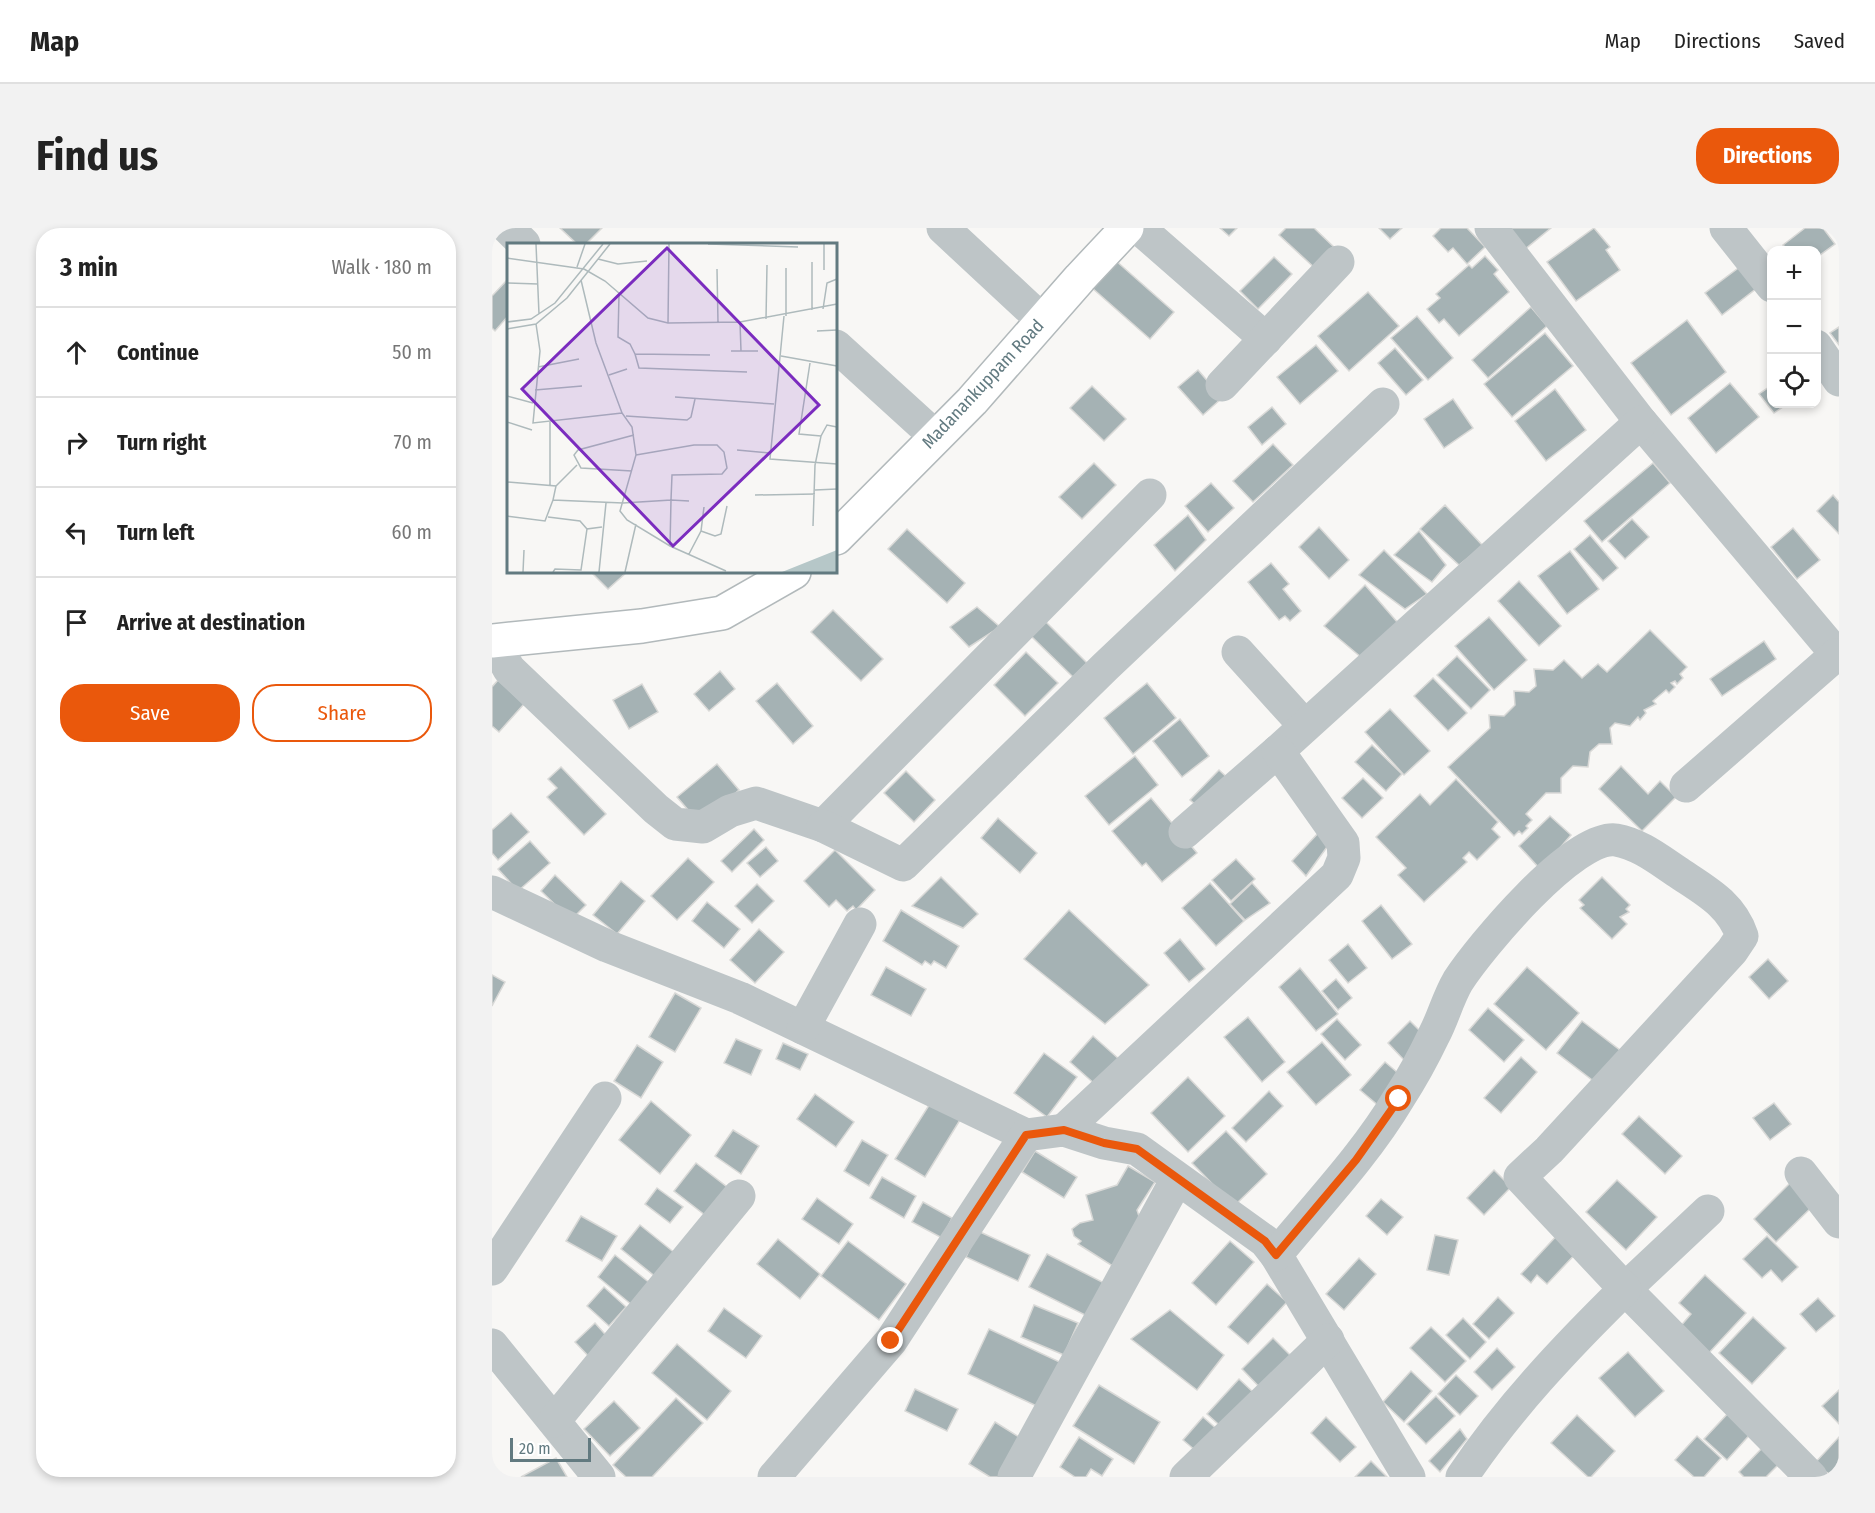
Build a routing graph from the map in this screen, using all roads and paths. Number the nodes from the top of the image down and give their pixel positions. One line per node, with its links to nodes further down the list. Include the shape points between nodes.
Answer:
1 (508, 228): 7 (street)
2 (943, 228): 10 (street)
3 (1127, 228): 10 (main road, Madanankuppam Road)
4 (1139, 228): 11 (street)
5 (1491, 228): 17 (street)
6 (1726, 228): 9 (street)
7 (523, 243)
8 (1338, 262): 11 (street)
9 (1767, 280)
10 (1042, 320): 18 (main road, Madanankuppam Road)
11 (1266, 339): 15 (street)
12 (837, 347): 18 (street)
13 (1821, 353): 14 (street)
14 (1839, 380)
15 (1222, 385)
16 (1383, 404): 28 (street, via 903,865)
17 (1641, 422): 24 (street); 25 (street)
18 (936, 436): 20 (main road, Madanankuppam Road)
19 (1150, 495): 28 (street)
20 (837, 537)
21 (792, 573): 22 (main road, via 722,613 642,626)
22 (493, 641): 28 (street, via 509,669 675,824 702,827 756,802)
23 (1238, 652): 25 (street)
24 (1838, 656): 27 (street)
25 (1305, 726): 26 (street)
26 (1278, 751): 29 (street); 34 (street, via 1342,843 1344,858 1337,875)
27 (1686, 786)
28 (822, 826)
29 (1185, 832)
30 (492, 892): 32 (street, via 607,946 740,998)
31 (860, 924): 32 (street)
32 (803, 1028): 35 (street)
33 (605, 1098): 42 (street)
34 (1064, 1130): 35 (street); 37 (street, via 1137,1149)
35 (1026, 1135): 48 (street, via 891,1341)
36 (1801, 1173): 40 (street)
37 (1177, 1179): 41 (street, via 1265,1241); 49 (street)
38 (739, 1196): 46 (street)
39 (1708, 1211): 43 (street)
40 (1839, 1222)
41 (1276, 1255): 43 (street, via 1356,1160 1399,1099 1457,984 1480,949 1525,900 1578,852 1615,840 1643,849 1724,903 1737,920 1742,936 1549,1150 1520,1177); 44 (street)
42 (492, 1269)
43 (1624, 1289): 52 (street, via 1489,1436); 53 (street)
44 (1328, 1340): 50 (street); 51 (street)
45 (492, 1345): 46 (street)
46 (554, 1421): 47 (street)
47 (599, 1477)
48 (774, 1477)
49 (1014, 1477)
50 (1186, 1477)
51 (1409, 1477)
52 (1462, 1477)
53 (1811, 1477)

